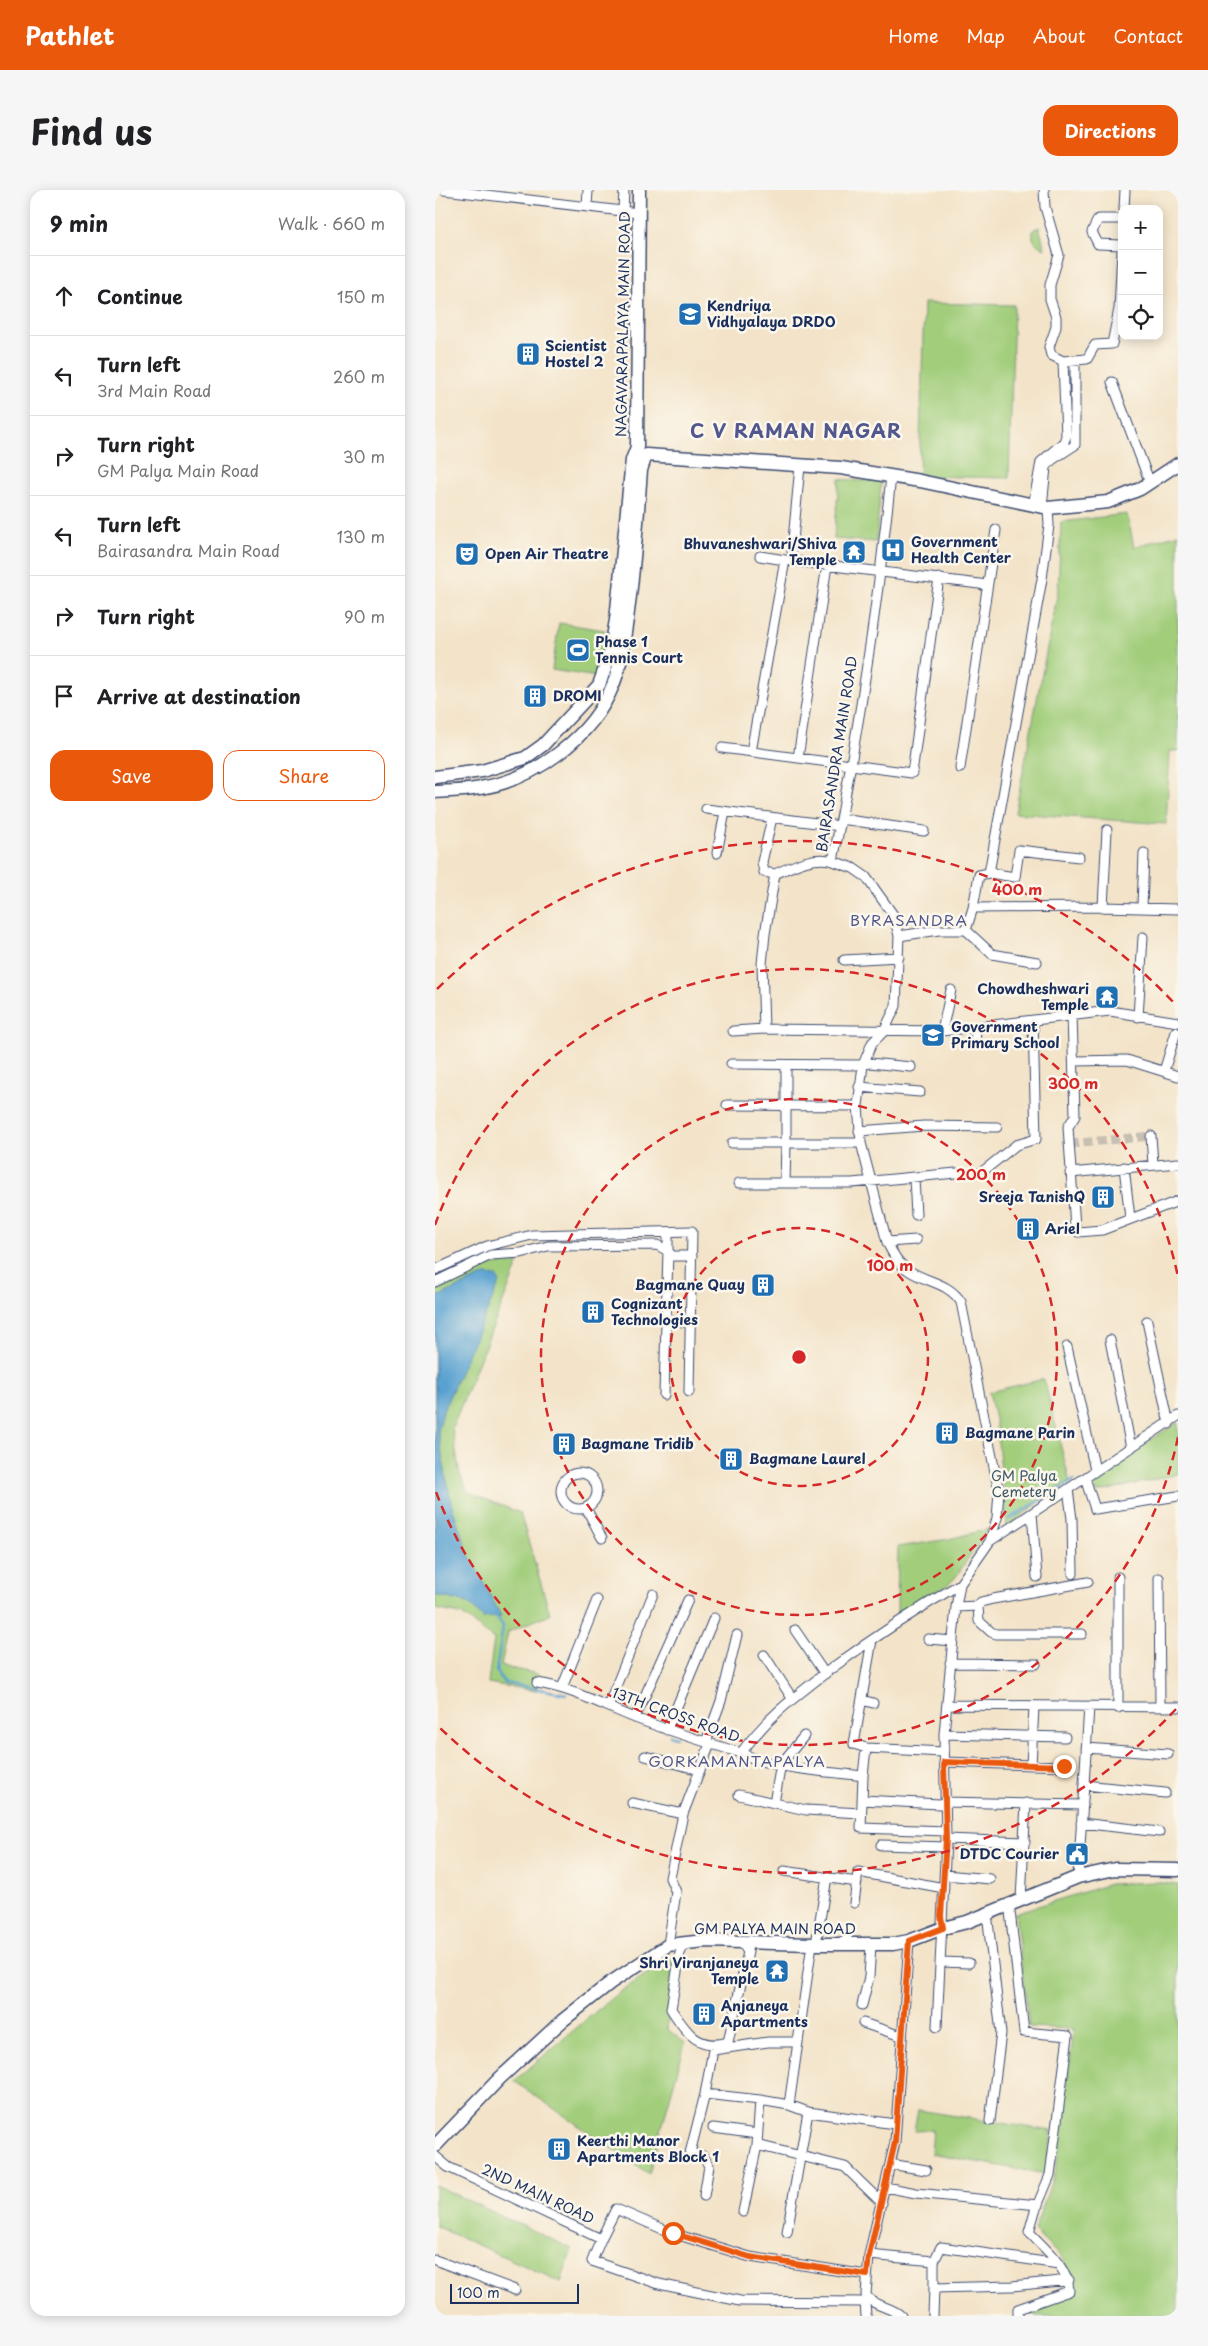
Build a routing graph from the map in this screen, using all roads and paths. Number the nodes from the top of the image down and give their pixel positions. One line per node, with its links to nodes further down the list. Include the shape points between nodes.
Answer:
1 (444, 190): 8 (street)
2 (542, 190): 9 (street)
3 (588, 190): 11 (street)
4 (624, 190): 12 (street)
5 (639, 190): 13 (main road, NAGAVARAPALAYA MAIN ROAD)
6 (1044, 190): 18 (street, via 1045,208 1059,255 1049,285 1056,327 1049,347 1051,355)
7 (1125, 190): 10 (street)
8 (491, 192): 9 (street)
9 (541, 201): 11 (street)
10 (1124, 205)
11 (587, 207): 12 (street)
12 (623, 211): 13 (street)
13 (639, 213): 20 (main road, NAGAVARAPALAYA MAIN ROAD)
14 (1118, 220): 15 (street, via 1098,219 1092,232 1098,244)
15 (1118, 245)
16 (1120, 295): 17 (street, via 1112,344 1095,345 1087,359)
17 (1075, 360): 18 (street); 25 (street, via 1075,445 1046,467)
18 (1063, 361): 25 (street, via 1067,436 1041,462 1037,475)
19 (1112, 382): 24 (street)
20 (641, 451): 22 (main road); 34 (main road, NAGAVARAPALAYA MAIN ROAD)
21 (1178, 464): 24 (main road)
22 (800, 466): 23 (main road); 27 (street)
23 (891, 476): 25 (main road); 31 (street, BAIRASANDRA MAIN ROAD)
24 (1150, 482): 25 (main road, via 1109,502)
25 (1041, 507): 52 (street, via 1049,524 1042,579)
26 (996, 530): 33 (street)
27 (791, 551)
28 (760, 556): 29 (street)
29 (785, 560): 30 (street); 36 (street)
30 (827, 565): 31 (street); 37 (street)
31 (881, 570): 32 (street); 38 (street, BAIRASANDRA MAIN ROAD)
32 (939, 578): 33 (street); 38 (street, via 912,773)
33 (987, 585): 39 (street)
34 (624, 598): 40 (main road, via 599,685 543,745 525,758 504,766); 41 (main road, via 621,655 613,685 587,727 541,767 482,788)
35 (722, 748): 36 (street)
36 (751, 752): 37 (street)
37 (798, 758): 38 (street)
38 (851, 765): 45 (street, BAIRASANDRA MAIN ROAD)
39 (960, 768)
40 (435, 777)
41 (435, 792)
42 (705, 809): 43 (street)
43 (725, 812): 44 (street); 48 (street)
44 (771, 818): 45 (street); 53 (street, via 762,862 764,872)
45 (841, 823): 47 (street); 51 (street, BAIRASANDRA MAIN ROAD)
46 (1107, 830): 54 (street)
47 (924, 831)
48 (717, 853)
49 (1144, 853): 56 (street)
50 (1079, 857): 52 (street, via 1019,850 1015,877)
51 (833, 861): 53 (street, via 809,861); 59 (street, BAIRASANDRA MAIN ROAD, via 866,877 894,916)
52 (989, 873): 55 (street, via 979,875)
53 (775, 874): 69 (street, via 762,964)
54 (1103, 907): 55 (street); 56 (street)
55 (973, 908): 58 (street)
56 (1142, 908): 57 (street)
57 (1178, 910)
58 (966, 930): 59 (street); 63 (street, via 992,954)
59 (899, 936): 61 (street, BAIRASANDRA MAIN ROAD)
60 (1143, 937): 66 (street)
61 (899, 957): 62 (street); 72 (street, BAIRASANDRA MAIN ROAD, via 896,1006)
62 (844, 960)
63 (1037, 962)
64 (951, 990): 73 (street)
65 (1072, 1014): 66 (street, via 1110,1012); 67 (street); 76 (street)
66 (1138, 1017): 68 (street)
67 (1033, 1022): 70 (street); 98 (street, via 1036,1139 1017,1145)
68 (1178, 1022)
69 (764, 1029): 71 (street); 72 (street)
70 (976, 1029): 73 (street); 75 (street)
71 (733, 1031)
72 (884, 1031): 73 (street); 79 (street, BAIRASANDRA MAIN ROAD, via 872,1044)
73 (942, 1031)
74 (1176, 1032): 81 (street)
75 (975, 1043)
76 (1075, 1061): 81 (street, via 1127,1060); 94 (street, via 1075,1116 1068,1128)
77 (731, 1064): 78 (street)
78 (786, 1065): 79 (street); 86 (street)
79 (863, 1065): 80 (street); 83 (street, BAIRASANDRA MAIN ROAD)
80 (911, 1067)
81 (1165, 1072): 82 (street)
82 (1178, 1076)
83 (859, 1088): 84 (street); 87 (street, BAIRASANDRA MAIN ROAD)
84 (920, 1092)
85 (727, 1105): 86 (street)
86 (786, 1105): 87 (street); 92 (street)
87 (858, 1106): 89 (street, BAIRASANDRA MAIN ROAD)
88 (997, 1127): 89 (street, via 924,1126)
89 (859, 1131): 93 (street, BAIRASANDRA MAIN ROAD)
90 (1151, 1136): 96 (street)
91 (732, 1143): 92 (street)
92 (786, 1143): 93 (street); 103 (street)
93 (861, 1143): 101 (street, BAIRASANDRA MAIN ROAD)
94 (1073, 1160): 97 (street); 106 (street, via 1075,1227 1078,1232 1102,1230)
95 (1178, 1163): 96 (street)
96 (1153, 1164): 97 (street)
97 (1124, 1167): 106 (street)
98 (982, 1172)
99 (956, 1174): 100 (street)
100 (913, 1178): 101 (street); 105 (street)
101 (870, 1182): 103 (street); 109 (street, BAIRASANDRA MAIN ROAD)
102 (739, 1183): 103 (street)
103 (785, 1183)
104 (1178, 1200): 106 (street)
105 (916, 1215)
106 (1131, 1218)
107 (668, 1232): 110 (street); 111 (street, via 692,1231); 112 (street, via 532,1234 487,1246)
108 (916, 1240): 109 (street)
109 (887, 1242): 131 (street, BAIRASANDRA MAIN ROAD, via 895,1258 907,1270 950,1288 961,1302 999,1492 997,1518)
110 (668, 1251): 111 (street, via 671,1256); 113 (street, via 657,1245 548,1246 491,1255); 114 (street)
111 (692, 1256): 116 (street)
112 (435, 1270)
113 (435, 1282)
114 (667, 1321): 116 (street); 120 (street)
115 (1147, 1321): 122 (street)
116 (690, 1322): 119 (street)
117 (1110, 1340): 123 (street)
118 (1067, 1346): 124 (street)
119 (689, 1392)
120 (664, 1395)
121 (1178, 1416): 122 (street)
122 (1169, 1424): 123 (street)
123 (1131, 1448): 124 (street)
124 (1095, 1470): 125 (street)
125 (1085, 1478): 126 (street); 127 (street, via 1095,1509)
126 (1068, 1489): 129 (street); 132 (street)
127 (1178, 1496)
128 (586, 1508): 128 (street, via 595,1500 597,1486 589,1475 575,1473 564,1481 561,1495 569,1506); 130 (street)
129 (1032, 1513): 131 (street); 133 (street)
130 (602, 1538)
131 (990, 1542): 137 (street, BAIRASANDRA MAIN ROAD)
132 (1073, 1574)
133 (1037, 1577)
134 (1118, 1577): 165 (street)
135 (1159, 1578): 163 (street)
136 (1088, 1582): 141 (street, via 993,1599)
137 (960, 1584): 142 (street, BAIRASANDRA MAIN ROAD); 148 (street, 13TH CROSS ROAD)
138 (653, 1594): 160 (street)
139 (597, 1600): 155 (street)
140 (688, 1600): 166 (street)
141 (978, 1606): 142 (street); 145 (street, via 979,1621 996,1634)
142 (955, 1607): 149 (street, BAIRASANDRA MAIN ROAD)
143 (714, 1618): 167 (street)
144 (795, 1630): 153 (street)
145 (1082, 1634)
146 (737, 1635): 172 (street)
147 (928, 1639): 149 (street)
148 (872, 1640): 153 (street, 13TH CROSS ROAD); 157 (street)
149 (953, 1641): 151 (street, BAIRASANDRA MAIN ROAD)
150 (763, 1655): 156 (street)
151 (950, 1663): 152 (street); 159 (street, BAIRASANDRA MAIN ROAD)
152 (1036, 1664)
153 (825, 1674): 156 (street, 13TH CROSS ROAD)
154 (537, 1683): 155 (street, 13TH CROSS ROAD)
155 (562, 1688): 160 (street, 13TH CROSS ROAD)
156 (792, 1698): 176 (street, 13TH CROSS ROAD, via 759,1729)
157 (862, 1700): 158 (street); 173 (street, via 854,1744)
158 (873, 1703)
159 (947, 1705): 161 (street); 168 (street, BAIRASANDRA MAIN ROAD)
160 (608, 1706): 166 (street, 13TH CROSS ROAD)
161 (1034, 1707): 162 (street); 170 (street)
162 (1089, 1707): 165 (street); 174 (street)
163 (1160, 1707): 164 (street); 165 (street)
164 (1177, 1707)
165 (1118, 1708)
166 (635, 1718): 167 (street, 13TH CROSS ROAD)
167 (667, 1730): 172 (street, 13TH CROSS ROAD)
168 (944, 1734): 170 (street); 175 (street, BAIRASANDRA MAIN ROAD)
169 (804, 1736): 180 (street)
170 (1033, 1736): 171 (street); 181 (street)
171 (1065, 1737)
172 (708, 1743): 176 (street, 13TH CROSS ROAD); 183 (street)
173 (866, 1748): 175 (street); 184 (street)
174 (1086, 1748): 177 (street); 185 (street)
175 (943, 1752): 179 (street, BAIRASANDRA MAIN ROAD)
176 (741, 1753): 180 (street)
177 (1168, 1754)
178 (645, 1756): 183 (street)
179 (944, 1762): 181 (street); 189 (street, BAIRASANDRA MAIN ROAD)
180 (781, 1764): 184 (street); 191 (street)
181 (1031, 1765): 182 (street)
182 (1064, 1766)
183 (700, 1770): 195 (street)
184 (863, 1776): 188 (street)
185 (1084, 1785): 186 (street); 193 (street)
186 (1165, 1793)
187 (739, 1795): 191 (street)
188 (862, 1800): 189 (street); 194 (street)
189 (945, 1802): 192 (street); 198 (street, BAIRASANDRA MAIN ROAD)
190 (632, 1803): 195 (street)
191 (774, 1803): 194 (street, via 806,1810)
192 (1026, 1803): 193 (street); 199 (street)
193 (1083, 1805): 196 (street)
194 (861, 1813): 198 (street, via 861,1828)
195 (683, 1814): 220 (street, via 670,1878 676,1892)
196 (1081, 1823): 197 (street); 204 (street)
197 (1159, 1832)
198 (946, 1839): 199 (street); 200 (street); 203 (street, BAIRASANDRA MAIN ROAD)
199 (1025, 1842): 210 (street)
200 (881, 1845)
201 (1178, 1870): 204 (main road, GM PALYA MAIN ROAD, via 1115,1870)
202 (784, 1871): 205 (street)
203 (945, 1876): 207 (street); 209 (street, BAIRASANDRA MAIN ROAD)
204 (1078, 1877): 210 (main road, GM PALYA MAIN ROAD)
205 (827, 1878): 208 (street); 218 (street)
206 (1178, 1878): 210 (main road, via 1117,1877)
207 (990, 1879)
208 (857, 1882): 209 (street, via 858,1872); 211 (street)
209 (944, 1888): 213 (street, BAIRASANDRA MAIN ROAD)
210 (1014, 1901): 212 (main road, GM PALYA MAIN ROAD); 246 (street, via 1024,2032 1068,2036 1051,2175)
211 (854, 1903)
212 (987, 1913): 213 (main road, GM PALYA MAIN ROAD); 233 (street, via 1001,2033)
213 (943, 1928): 215 (main road, GM PALYA MAIN ROAD); 222 (street, BAIRASANDRA MAIN ROAD)
214 (846, 1929): 219 (street)
215 (909, 1941): 221 (main road, GM PALYA MAIN ROAD); 227 (street)
216 (685, 1943): 217 (main road, GM PALYA MAIN ROAD); 217 (street, via 680,1953 671,2009 687,2034 697,2041 723,2044 728,2042 748,1952); 220 (main road, GM PALYA MAIN ROAD)
217 (742, 1943): 218 (main road, GM PALYA MAIN ROAD)
218 (814, 1944): 219 (main road, GM PALYA MAIN ROAD); 228 (street)
219 (845, 1944): 221 (main road, GM PALYA MAIN ROAD)
220 (668, 1945): 238 (main road, GM PALYA MAIN ROAD, via 610,1983 562,2021 500,2078)
221 (871, 1945): 224 (street, via 869,1977)
222 (941, 1962): 223 (street); 226 (street, BAIRASANDRA MAIN ROAD)
223 (969, 1963)
224 (862, 2005)
225 (863, 2023): 227 (street)
226 (937, 2027)
227 (901, 2036): 234 (street)
228 (798, 2042): 229 (street, via 768,2042 713,2050); 231 (street)
229 (705, 2094): 230 (street); 244 (street, via 690,2152 703,2156 709,2166)
230 (761, 2100): 231 (street); 236 (street)
231 (789, 2105): 232 (street)
232 (808, 2112): 234 (street); 240 (street)
233 (990, 2121)
234 (895, 2124): 241 (street)
235 (713, 2128): 236 (street)
236 (757, 2134): 237 (street)
237 (757, 2145): 240 (street); 247 (street)
238 (435, 2146)
239 (435, 2156): 249 (street, 2ND MAIN ROAD, via 448,2167)
240 (801, 2157): 245 (street, via 845,2167); 248 (street)
241 (890, 2164): 242 (street); 243 (street)
242 (926, 2170)
243 (885, 2186): 245 (street); 246 (street, via 916,2193)
244 (704, 2196)
245 (882, 2203): 250 (street)
246 (1038, 2205): 253 (street, via 1029,2232)
247 (743, 2212)
248 (787, 2232)
249 (601, 2239): 254 (street, via 616,2209 673,2233 750,2257); 258 (street, 2ND MAIN ROAD, via 591,2261 659,2284 706,2295 761,2302)
250 (869, 2255): 252 (street); 254 (street)
251 (435, 2260): 257 (street)
252 (934, 2261): 253 (street, via 941,2247); 256 (street)
253 (1059, 2264): 255 (street)
254 (867, 2275): 258 (street)
255 (1069, 2280): 256 (street, via 1011,2286); 262 (street, via 1069,2291 1018,2309)
256 (934, 2288): 261 (street)
257 (515, 2290)
258 (866, 2298): 259 (street); 260 (street)
259 (866, 2316)
260 (901, 2316)
261 (933, 2316)
262 (1018, 2316)

